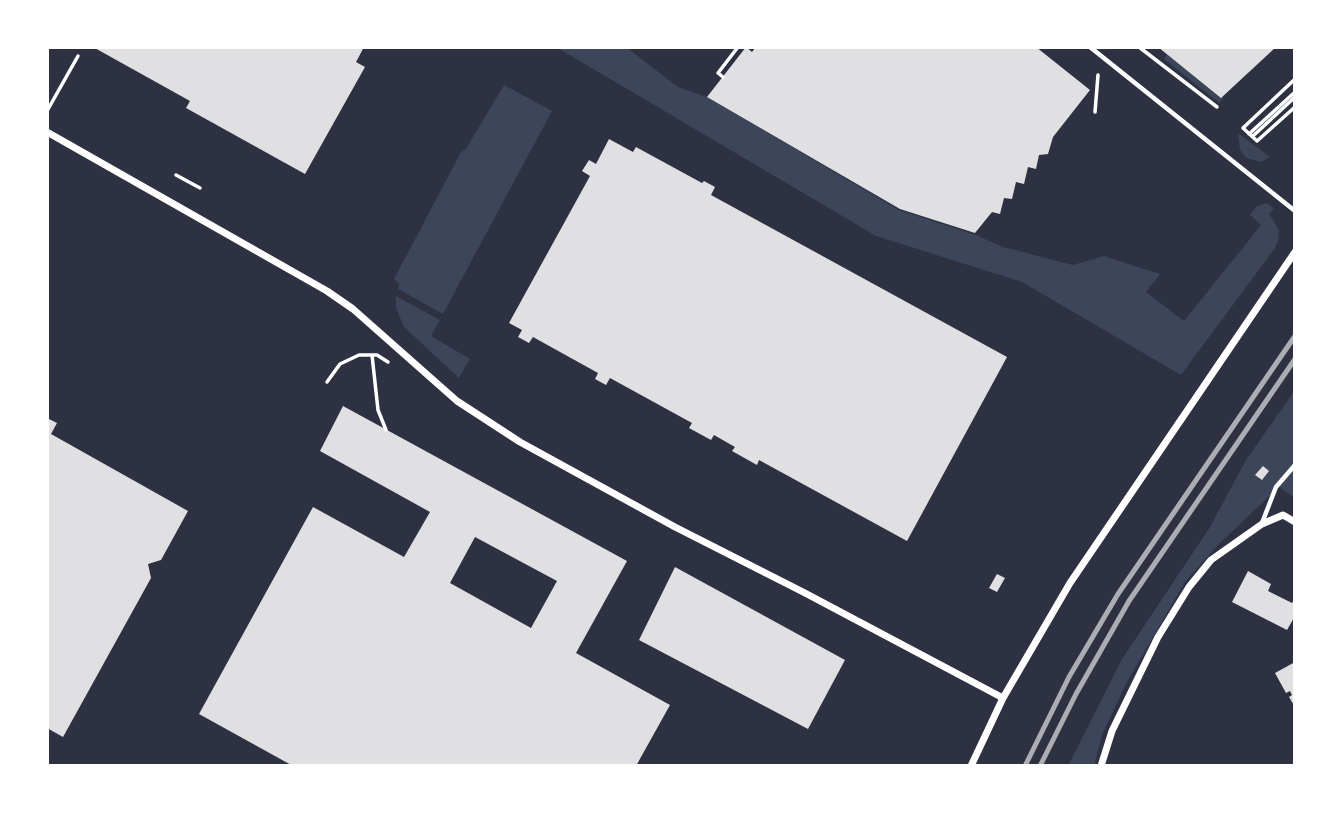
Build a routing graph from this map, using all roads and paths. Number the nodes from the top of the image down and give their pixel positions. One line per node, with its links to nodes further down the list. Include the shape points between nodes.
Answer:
1 (738, 47): 6 (path, via 718,73)
2 (1090, 47): 18 (lane)
3 (1139, 47): 10 (path)
4 (78, 56): 12 (path)
5 (1098, 75): 13 (path)
6 (723, 77)
7 (1295, 79): 15 (path, via 1243,128)
8 (1295, 92): 15 (path)
9 (1295, 97): 15 (path)
10 (1217, 107)
11 (1295, 107): 15 (path, via 1257,141)
12 (47, 111)
13 (1095, 112)
14 (47, 132): 27 (street, via 327,291 457,401 520,442)
15 (1250, 135)
16 (176, 175): 17 (path)
17 (200, 188)
18 (1295, 211)
19 (1295, 252): 27 (street, via 1112,517)
20 (372, 355): 21 (path); 22 (path, via 359,355 340,364); 23 (path, via 378,410)
21 (397, 370)
22 (327, 382)
23 (386, 430)
24 (1295, 465): 26 (lane, via 1276,487)
25 (1295, 522): 26 (street, via 1283,515)
26 (1262, 524): 29 (street, via 1211,560 1189,587 1123,707)
27 (1003, 698): 28 (street)
28 (971, 766)
29 (1101, 766)

